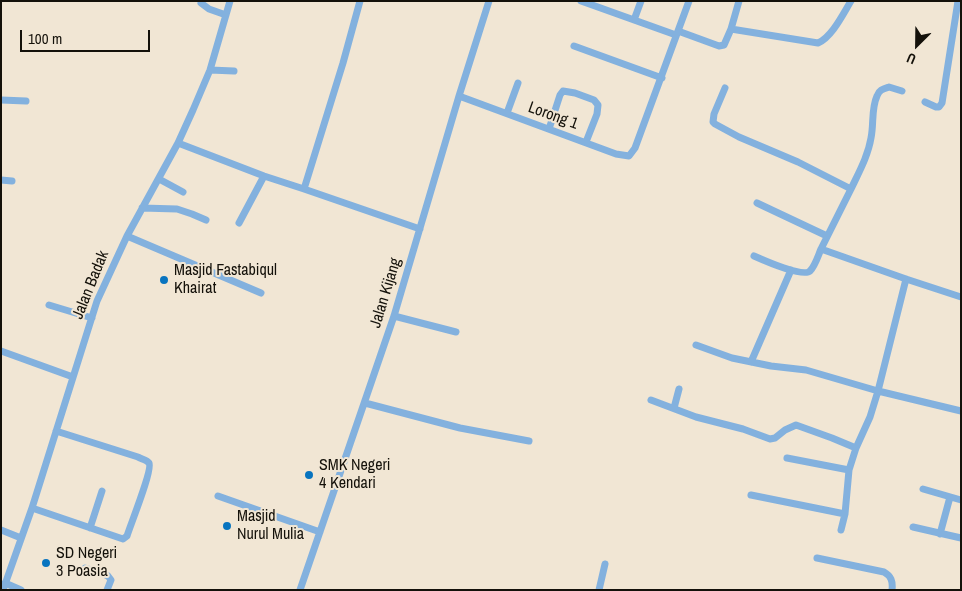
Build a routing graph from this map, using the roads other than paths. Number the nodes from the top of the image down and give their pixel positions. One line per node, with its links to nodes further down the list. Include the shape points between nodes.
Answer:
1 (230, 1): 12 (street, Jalan Badak)
2 (360, 1): 35 (street)
3 (489, 1): 23 (street, Jalan Kijang)
4 (581, 1): 11 (street)
5 (641, 1): 13 (street)
6 (689, 1): 15 (street)
7 (739, 1): 14 (street)
8 (851, 1): 14 (street, via 830,34 818,43)
9 (958, 1): 26 (street, via 942,103 938,107)
10 (200, 2): 12 (street)
11 (595, 4): 13 (street)
12 (226, 15): 17 (street, Jalan Badak)
13 (634, 20): 15 (street)
14 (732, 29): 15 (street, via 725,44 719,46)
15 (677, 33): 19 (street)
16 (574, 46): 19 (street)
17 (210, 70): 18 (street); 29 (street, Jalan Badak)
18 (234, 72)
19 (662, 78): 30 (street, Lorong 1, via 631,154 616,154)
20 (518, 82): 27 (street)
21 (726, 88): 36 (street, via 714,114 714,124)
22 (902, 92): 36 (street, via 889,87 876,97 868,151)
23 (459, 96): 27 (street, Lorong 1); 42 (street, Jalan Kijang)
24 (1, 100): 25 (street)
25 (26, 101)
26 (925, 102)
27 (507, 113): 28 (street, Lorong 1)
28 (549, 129): 30 (street, Lorong 1); 30 (street, via 560,95 563,91 575,93 597,103 598,109)
29 (178, 142): 31 (street); 32 (street, Jalan Badak)
30 (586, 142)
31 (264, 176): 35 (street); 41 (street)
32 (159, 179): 37 (street); 39 (street, Jalan Badak)
33 (1, 180): 34 (street)
34 (12, 181)
35 (304, 189): 42 (street)
36 (851, 189): 44 (street)
37 (183, 192)
38 (757, 203): 44 (street)
39 (142, 208): 40 (street, via 177,209); 43 (street, Jalan Badak)
40 (206, 220)
41 (239, 223)
42 (420, 229): 52 (street, Jalan Kijang)
43 (127, 236): 49 (street); 53 (street, Jalan Badak)
44 (827, 236): 45 (street)
45 (821, 249): 47 (street, via 808,273); 48 (street)
46 (754, 256): 47 (street)
47 (791, 270): 57 (street)
48 (906, 279): 50 (street); 60 (street)
49 (261, 293)
50 (961, 297)
51 (49, 305): 53 (street)
52 (394, 316): 54 (street); 62 (street, Jalan Kijang)
53 (92, 318): 58 (street, Jalan Badak)
54 (456, 332)
55 (696, 345): 57 (street)
56 (1, 351): 58 (street)
57 (751, 362): 60 (street, via 806,370)
58 (73, 377): 65 (street, Jalan Badak)
59 (679, 389): 63 (street)
60 (878, 391): 64 (street); 67 (street)
61 (651, 400): 63 (street)
62 (365, 403): 66 (street, via 460,428); 82 (street, Jalan Kijang)
63 (674, 408): 67 (street, via 770,439 796,425)
64 (961, 411)
65 (56, 430): 76 (street, Jalan Badak); 79 (street, via 138,457 150,464 125,538)
66 (529, 441)
67 (856, 448): 69 (street)
68 (786, 458): 69 (street)
69 (849, 470): 77 (street)
70 (923, 489): 74 (street)
71 (102, 491): 79 (street)
72 (751, 495): 77 (street)
73 (218, 496): 82 (street)
74 (950, 497): 75 (street); 83 (street)
75 (961, 500)
76 (32, 508): 79 (street); 84 (street, Jalan Badak)
77 (845, 514): 81 (street)
78 (913, 527): 83 (street)
79 (90, 528)
80 (1, 530): 84 (street)
81 (841, 530)
82 (320, 532): 92 (street, Jalan Kijang)
83 (940, 534): 85 (street)
84 (21, 538): 89 (street, Jalan Badak)
85 (961, 538)
86 (817, 558): 94 (street, via 884,572 891,578)
87 (605, 564): 93 (street)
88 (85, 568): 91 (street, via 108,576 111,580)
89 (4, 587): 90 (street)
90 (21, 590)
91 (108, 590)
92 (300, 590)
93 (599, 590)
94 (892, 590)

